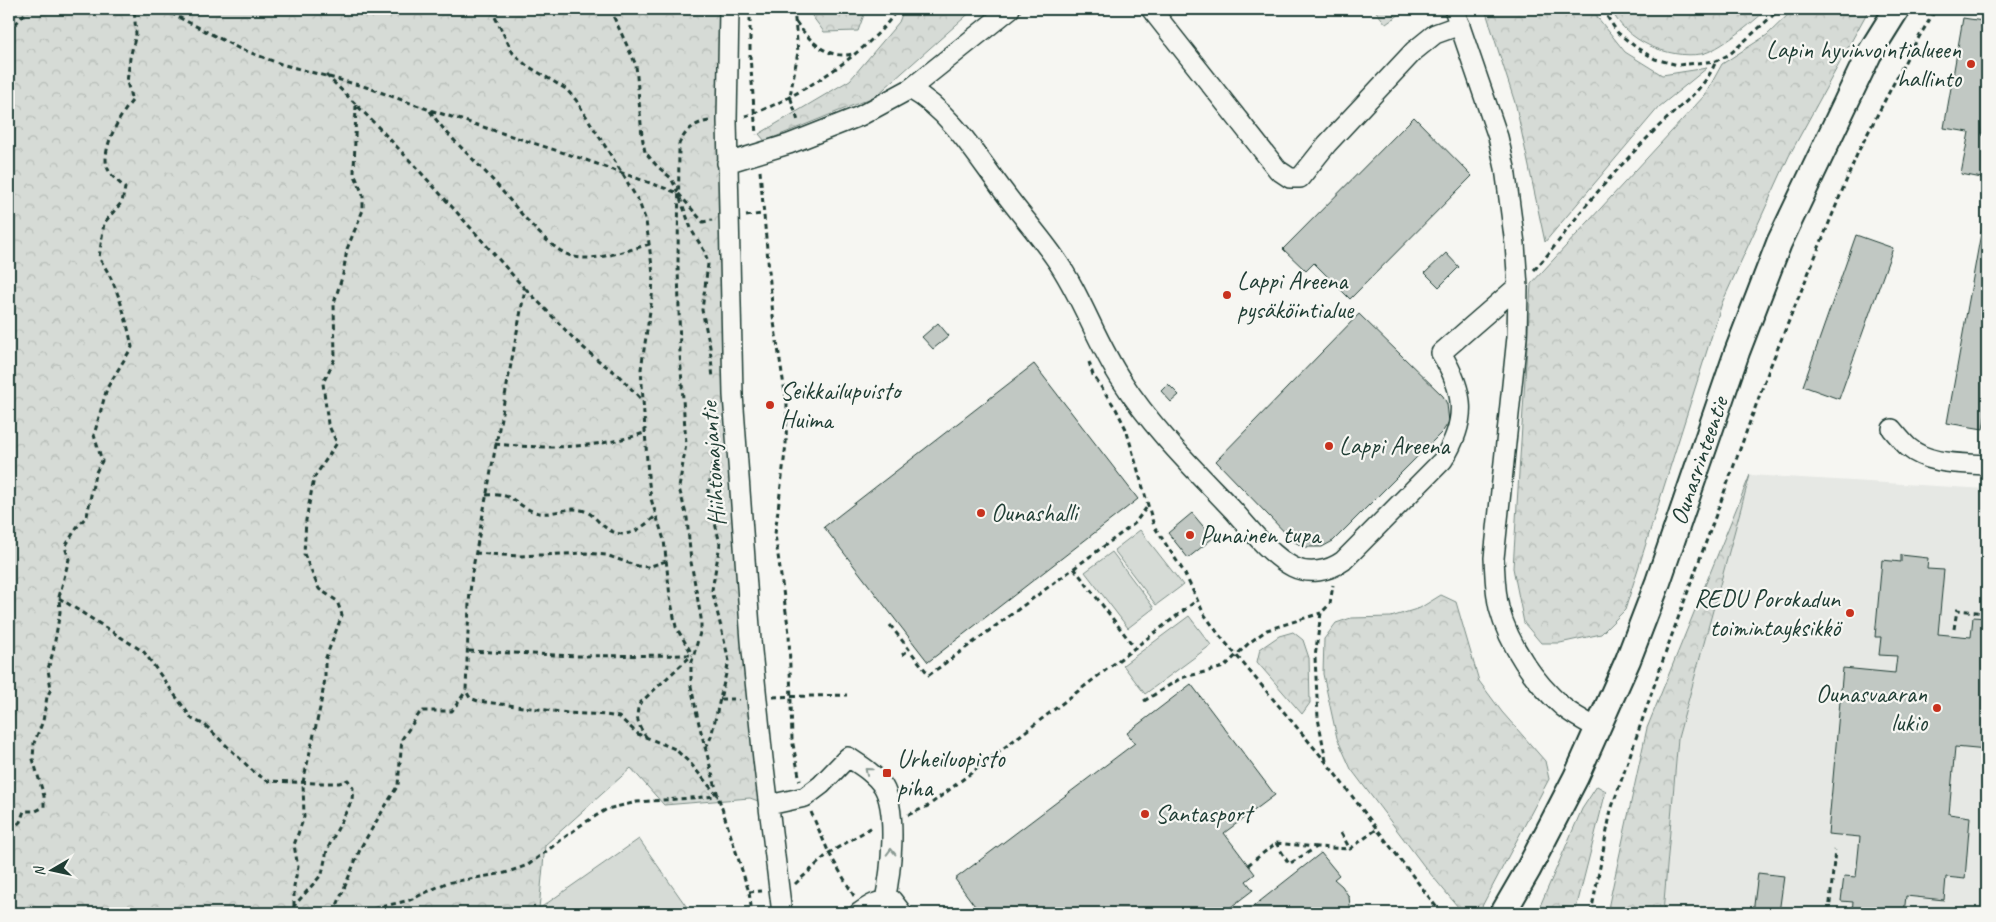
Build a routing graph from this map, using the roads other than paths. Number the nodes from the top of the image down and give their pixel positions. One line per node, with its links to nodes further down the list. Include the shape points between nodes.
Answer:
1 (729, 9): 7 (street, Hiihtomajantie)
2 (1010, 9): 6 (street)
3 (1151, 9): 5 (street, via 1278,170 1290,178 1300,178 1327,144 1414,51)
4 (1897, 9): 11 (street, Ounasrinteentie, via 1869,54 1780,243 1737,352 1658,582)
5 (1457, 17): 8 (street, via 1498,137 1516,244)
6 (910, 89): 7 (street, via 860,116 803,139); 8 (street, via 944,114 1056,258 1132,397 1250,529 1281,559 1303,570 1333,568 1343,561 1443,460 1459,428 1460,395 1453,372 1440,353)
7 (727, 163): 12 (street, Hiihtomajantie, via 733,395 751,641)
8 (1518, 287): 11 (street, via 1518,337 1494,558 1495,583 1508,632 1524,662 1563,707)
9 (1892, 429): 10 (street, via 1920,455 1939,461)
10 (1987, 466)
11 (1599, 729): 17 (street, Ounasrinteentie)
12 (769, 805): 13 (street, one-way to 12, via 891,873 892,819 883,786 873,775 848,756 806,797); 15 (street, Hiihtomajantie)
13 (885, 900): 14 (street); 16 (street, via 892,900)
14 (857, 906)
15 (782, 913)
16 (902, 913)
17 (1503, 913)

